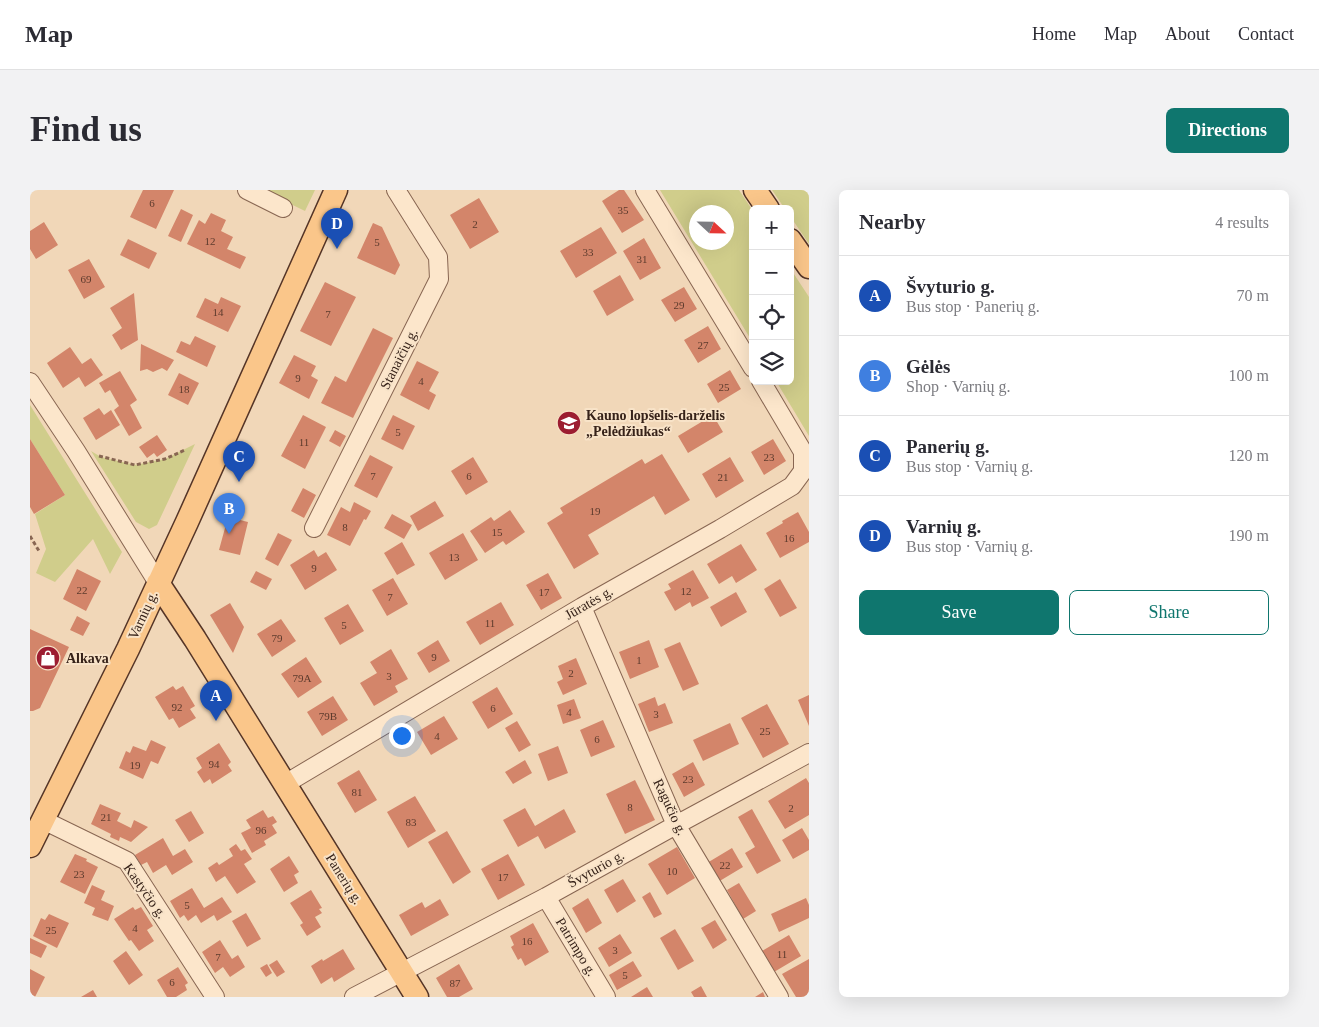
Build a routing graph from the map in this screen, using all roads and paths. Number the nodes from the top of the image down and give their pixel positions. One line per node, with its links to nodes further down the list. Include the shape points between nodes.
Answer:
1 (247, 190): 7 (street)
2 (336, 190): 18 (main road, Varnių g.)
3 (396, 190): 15 (street, Stanaičių g., via 438,257 439,279)
4 (645, 190): 10 (street)
5 (755, 190): 6 (main road)
6 (765, 205)
7 (283, 208)
8 (794, 246): 9 (main road)
9 (809, 267)
10 (749, 361)
11 (30, 382): 14 (street, Panerių g.)
12 (763, 385): 19 (street, Jūratės g., via 803,452 803,471 792,486)
13 (185, 450): 14 (path, via 135,465)
14 (76, 451): 18 (street, Panerių g.)
15 (314, 528)
16 (30, 536): 17 (path)
17 (39, 551)
18 (158, 583): 21 (main road, Panerių g.); 22 (main road, Varnių g.)
19 (582, 607): 21 (street, Jūratės g.); 23 (street, Ragučio g.)
20 (809, 753): 23 (street, Švyturio g.)
21 (285, 784): 26 (main road, Panerių g.)
22 (43, 820): 24 (main road, Varnių g.); 27 (street, Kastyčio g., via 127,861)
23 (676, 825): 25 (street, Švyturio g.); 31 (street, Ragučio g.)
24 (30, 846)
25 (546, 897): 26 (street, Švyturio g.); 30 (street, Patrimpo g.)
26 (402, 972): 28 (street, Švyturio g.); 29 (main road, Panerių g.)
27 (215, 997)
28 (354, 997)
29 (416, 997)
30 (606, 997)
31 (779, 997)

